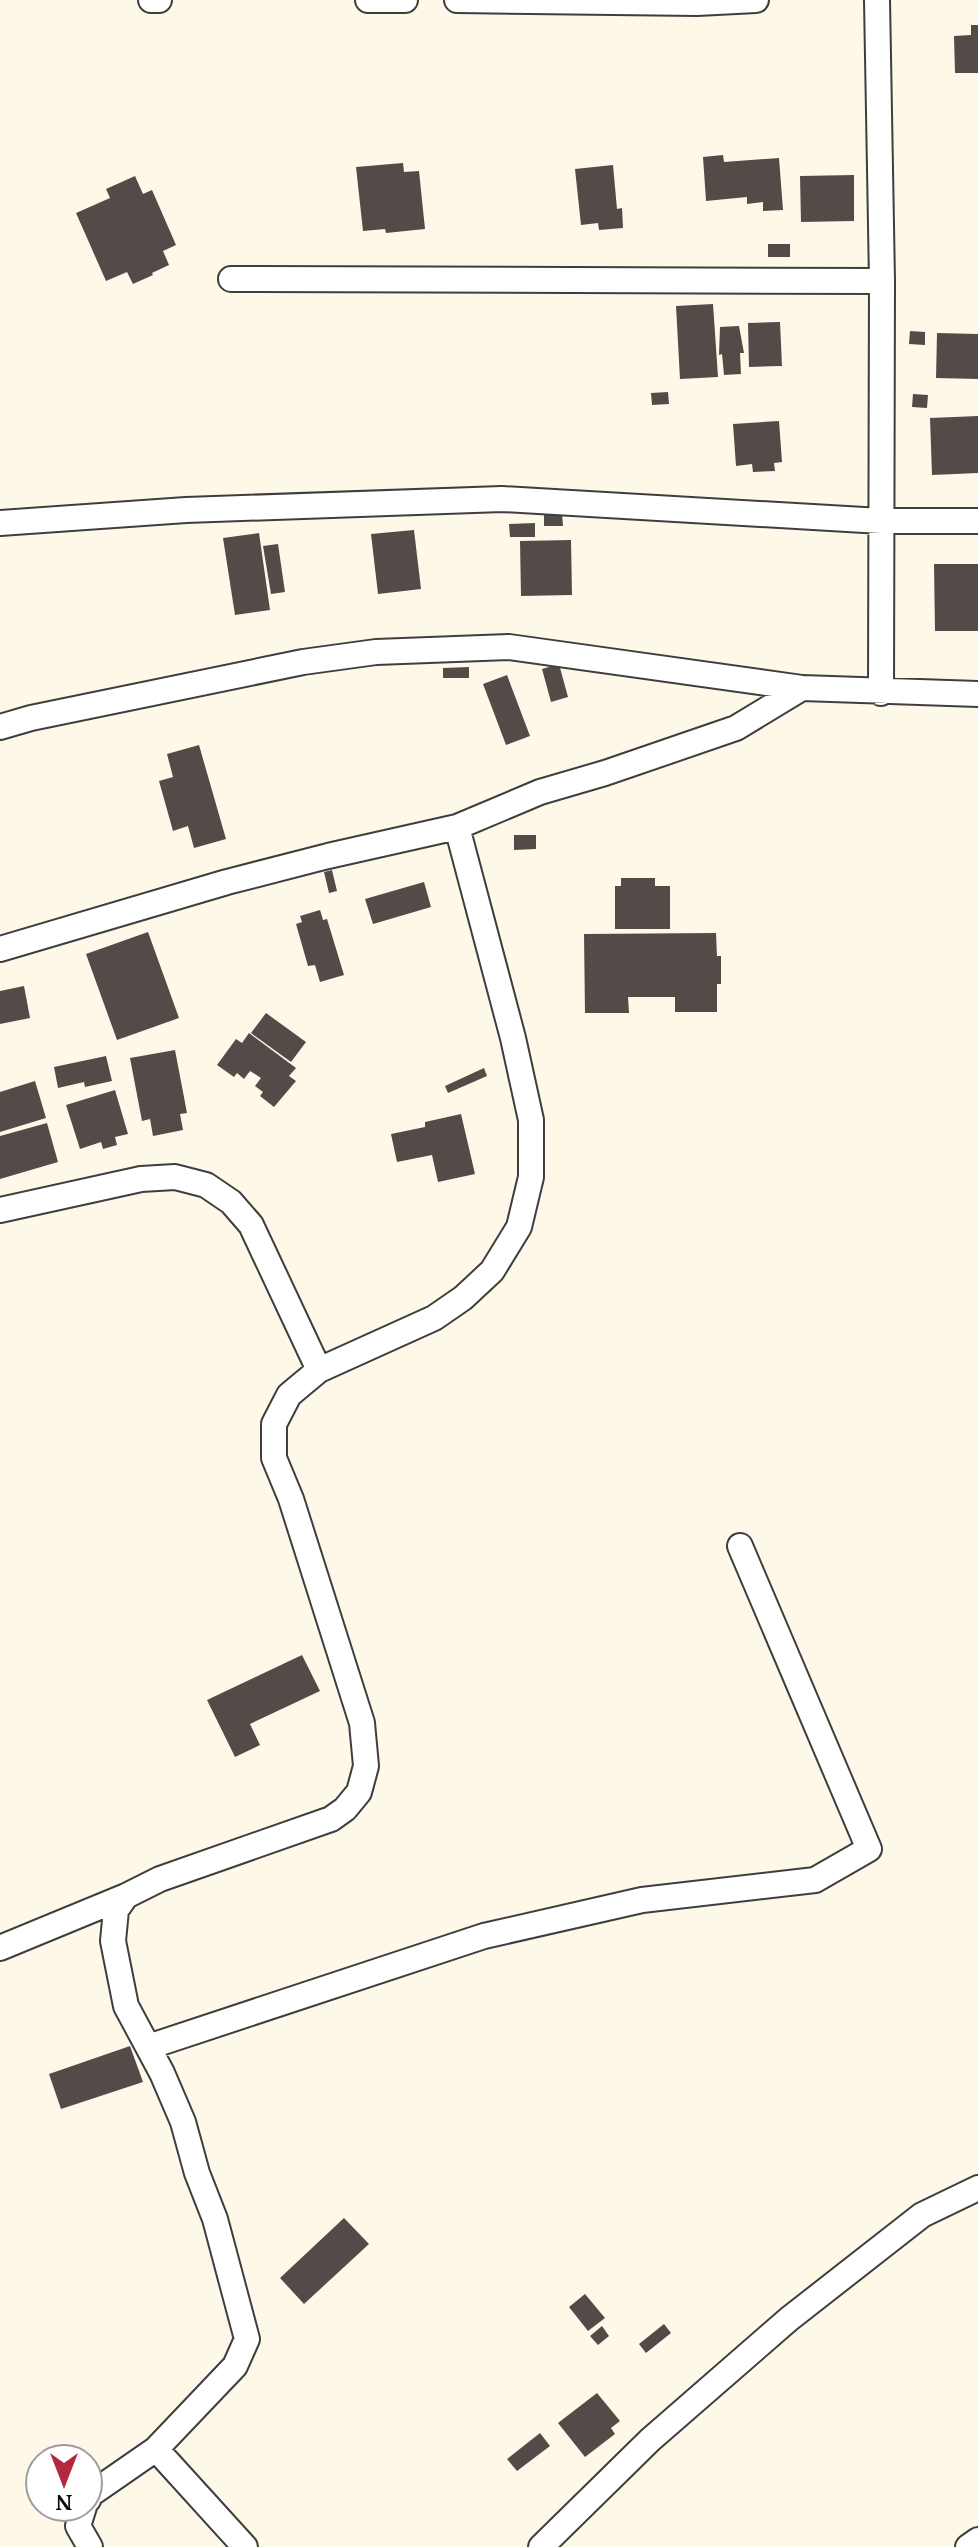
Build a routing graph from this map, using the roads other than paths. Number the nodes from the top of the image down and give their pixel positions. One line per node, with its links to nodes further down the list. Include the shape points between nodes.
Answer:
1 (151, 0): 2 (street)
2 (159, 0)
3 (368, 0): 4 (street)
4 (405, 0)
5 (457, 0): 6 (street)
6 (756, 0)
7 (877, 0): 9 (street)
8 (231, 279): 9 (street)
9 (882, 281): 10 (street)
10 (881, 521): 11 (street); 12 (street, via 502,499 186,510); 14 (street)
11 (978, 521)
12 (0, 523)
13 (802, 688): 14 (street); 16 (street, via 509,647 376,652 303,662); 17 (street, via 736,728 540,792)
14 (881, 693): 15 (street)
15 (978, 694)
16 (0, 727)
17 (457, 827): 18 (street, via 299,863); 20 (street, via 531,1120 531,1177 519,1227 492,1271 463,1298 434,1318)
18 (0, 949)
19 (0, 1210): 20 (street, via 141,1179 175,1177 206,1185 251,1225)
20 (319, 1370): 22 (street, via 289,1395 274,1424 274,1458 362,1723 366,1766 359,1792 331,1819)
21 (740, 1546): 24 (street, via 869,1849 815,1880 642,1900 484,1936)
22 (126, 1896): 23 (street); 24 (street, via 116,1910 113,1941 126,2006)
23 (0, 1948)
24 (148, 2047): 26 (street, via 183,2122 247,2339 235,2366)
25 (978, 2188): 32 (street, via 922,2215 789,2319 650,2440)
26 (156, 2449): 27 (street); 31 (street)
27 (104, 2485)
28 (79, 2523): 30 (street)
29 (978, 2540): 33 (street)
30 (90, 2547)
31 (245, 2547)
32 (541, 2547)
33 (968, 2547)

